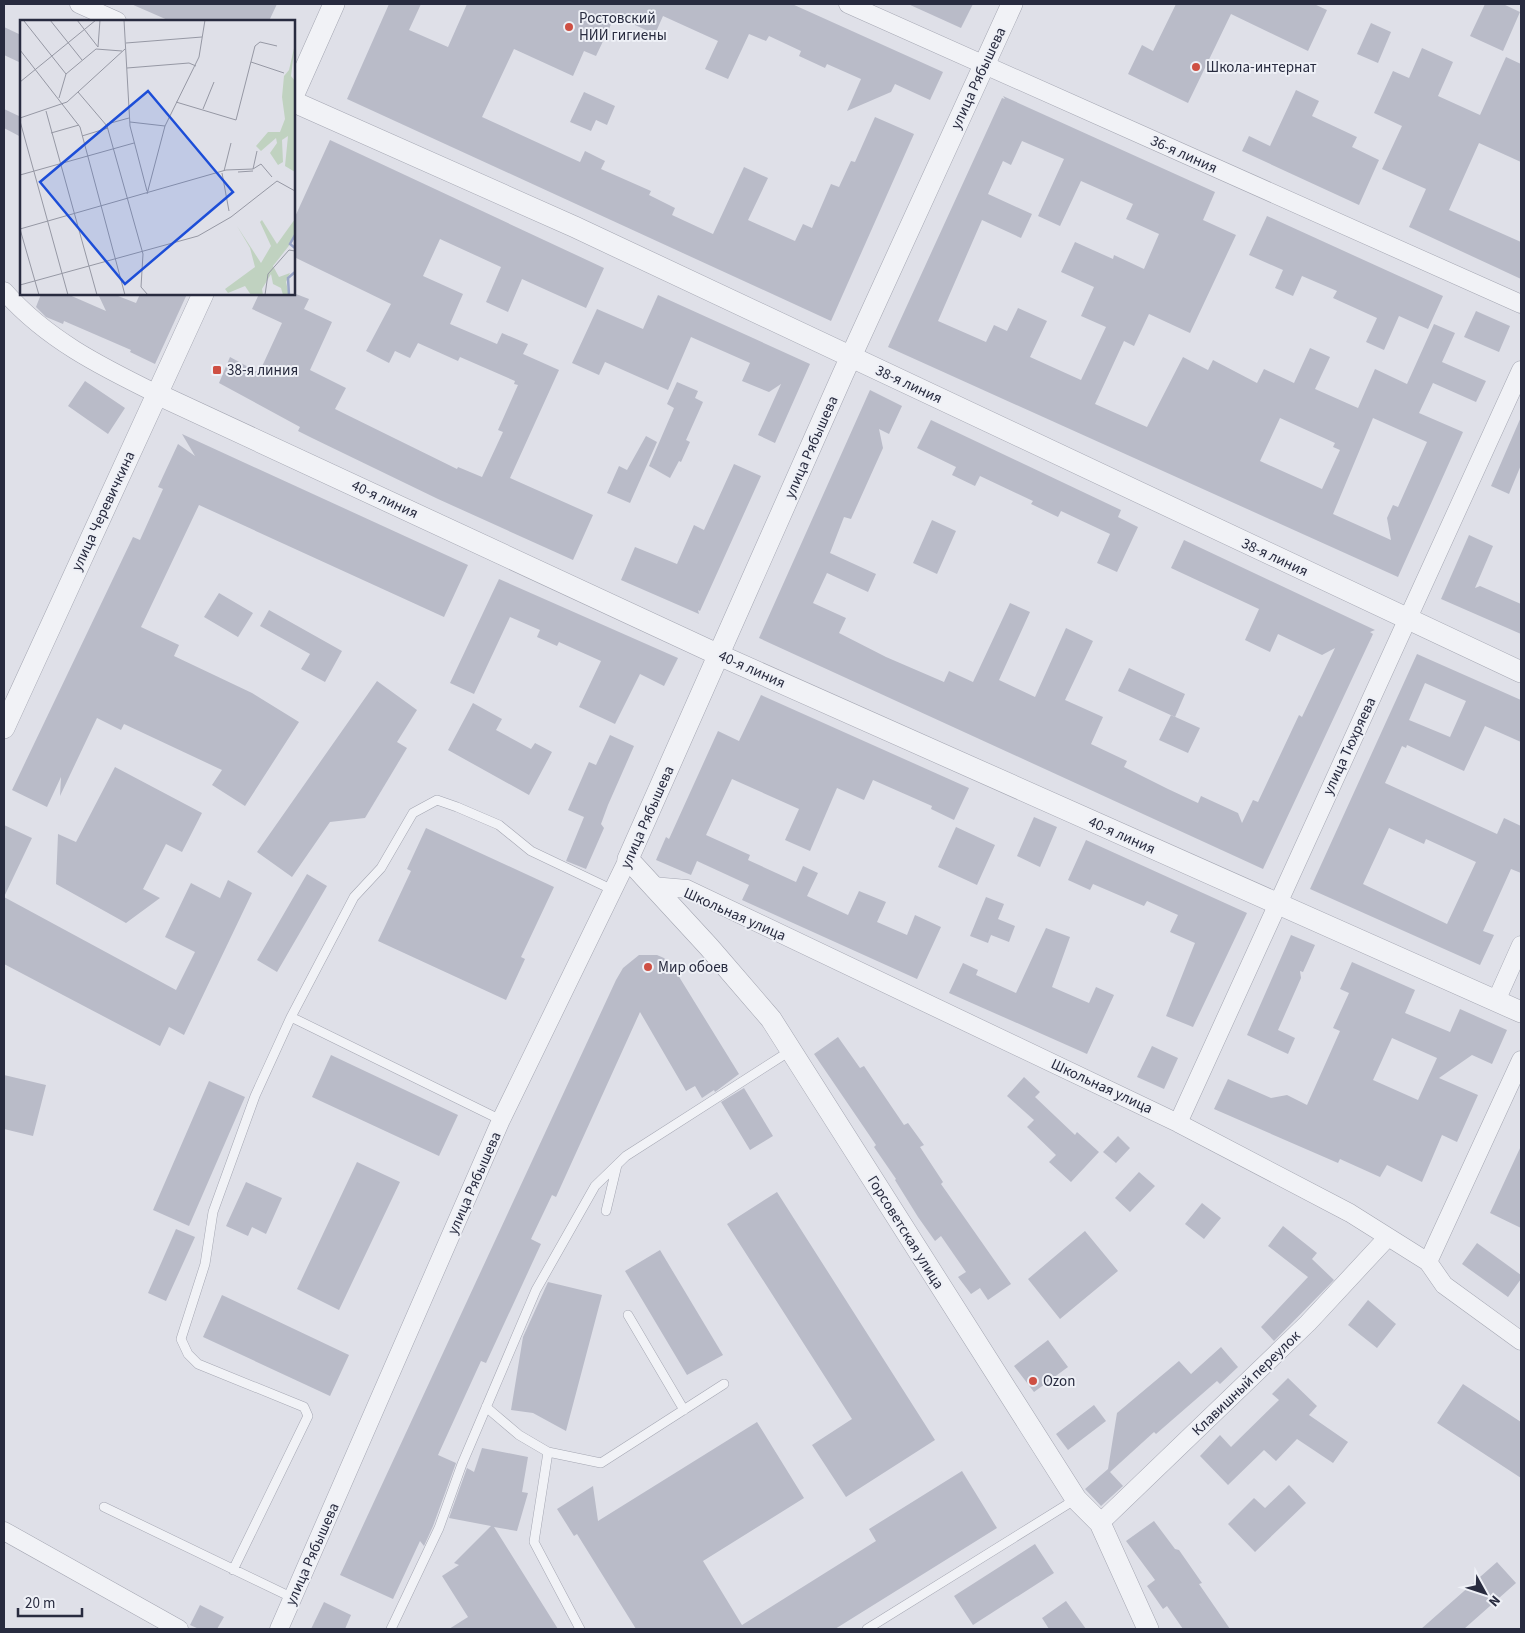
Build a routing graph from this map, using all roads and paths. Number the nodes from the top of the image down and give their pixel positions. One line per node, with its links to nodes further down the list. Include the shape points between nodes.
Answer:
1 (79, 4): 5 (street)
2 (334, 4): 7 (street)
3 (848, 4): 6 (street, 36-я линия)
4 (1012, 4): 6 (street, улица Рябышева)
5 (115, 20)
6 (984, 65): 11 (street, 36-я линия); 12 (street, улица Рябышева)
7 (295, 92)
8 (295, 102): 12 (street, 38-я линия, via 566,222)
9 (4, 291): 14 (street, 40-я линия, via 51,335 83,356)
10 (203, 295): 14 (street, улица Черевичкина)
11 (1521, 304)
12 (850, 357): 15 (street, 38-я линия); 16 (street, улица Рябышева)
13 (1521, 370): 15 (street, улица Тюхряева)
14 (157, 394): 16 (street, 40-я линия); 18 (street, улица Черевичкина)
15 (1407, 620): 17 (street, 38-я линия); 22 (street, улица Тюхряева)
16 (719, 654): 19 (street, улица Рябышева); 22 (street, 40-я линия)
17 (1521, 672)
18 (4, 728)
19 (628, 859): 20 (street, Горсоветская улица); 21 (street, улица Рябышева)
20 (652, 886): 27 (street, Горсоветская улица, via 716,954 771,1020); 30 (street, Школьная улица, via 687,889)
21 (613, 890): 26 (lane, via 531,851 499,826 458,806 437,800 413,813 381,868 354,897); 29 (street, улица Рябышева)
22 (1276, 904): 24 (street, 40-я линия); 30 (street, улица Тюхряева)
23 (1521, 945): 24 (street)
24 (1496, 1001): 25 (street, 40-я линия)
25 (1521, 1012)
26 (291, 1017): 29 (lane); 45 (lane, via 255,1096 213,1212 205,1264 181,1339 188,1354 198,1364 304,1407 308,1416)
27 (791, 1051): 31 (lane); 41 (street, Горсоветская улица)
28 (1521, 1060): 34 (street)
29 (502, 1120): 46 (street, улица Рябышева)
30 (1178, 1123): 33 (street, Школьная улица, via 1350,1213)
31 (617, 1164): 32 (lane); 38 (lane, via 594,1186 536,1290)
32 (606, 1211)
33 (1388, 1238): 34 (street, Школьная улица); 43 (street, Клавишный переулок, via 1308,1323)
34 (1428, 1262): 36 (street, Школьная улица, via 1444,1285)
35 (628, 1315): 39 (lane)
36 (1521, 1341)
37 (724, 1384): 39 (lane)
38 (486, 1407): 40 (lane, via 519,1435); 49 (lane, via 439,1528)
39 (684, 1410): 40 (lane, via 601,1463)
40 (548, 1452): 50 (lane, via 534,1542)
41 (1076, 1499): 43 (street, Горсоветская улица); 51 (lane)
42 (104, 1507): 45 (lane)
43 (1100, 1522): 52 (street, Горсоветская улица)
44 (4, 1530): 47 (street)
45 (233, 1570): 46 (lane)
46 (293, 1598): 48 (street, улица Рябышева)
47 (179, 1629)
48 (279, 1629)
49 (391, 1629)
50 (580, 1629)
51 (867, 1629)
52 (1148, 1629)

